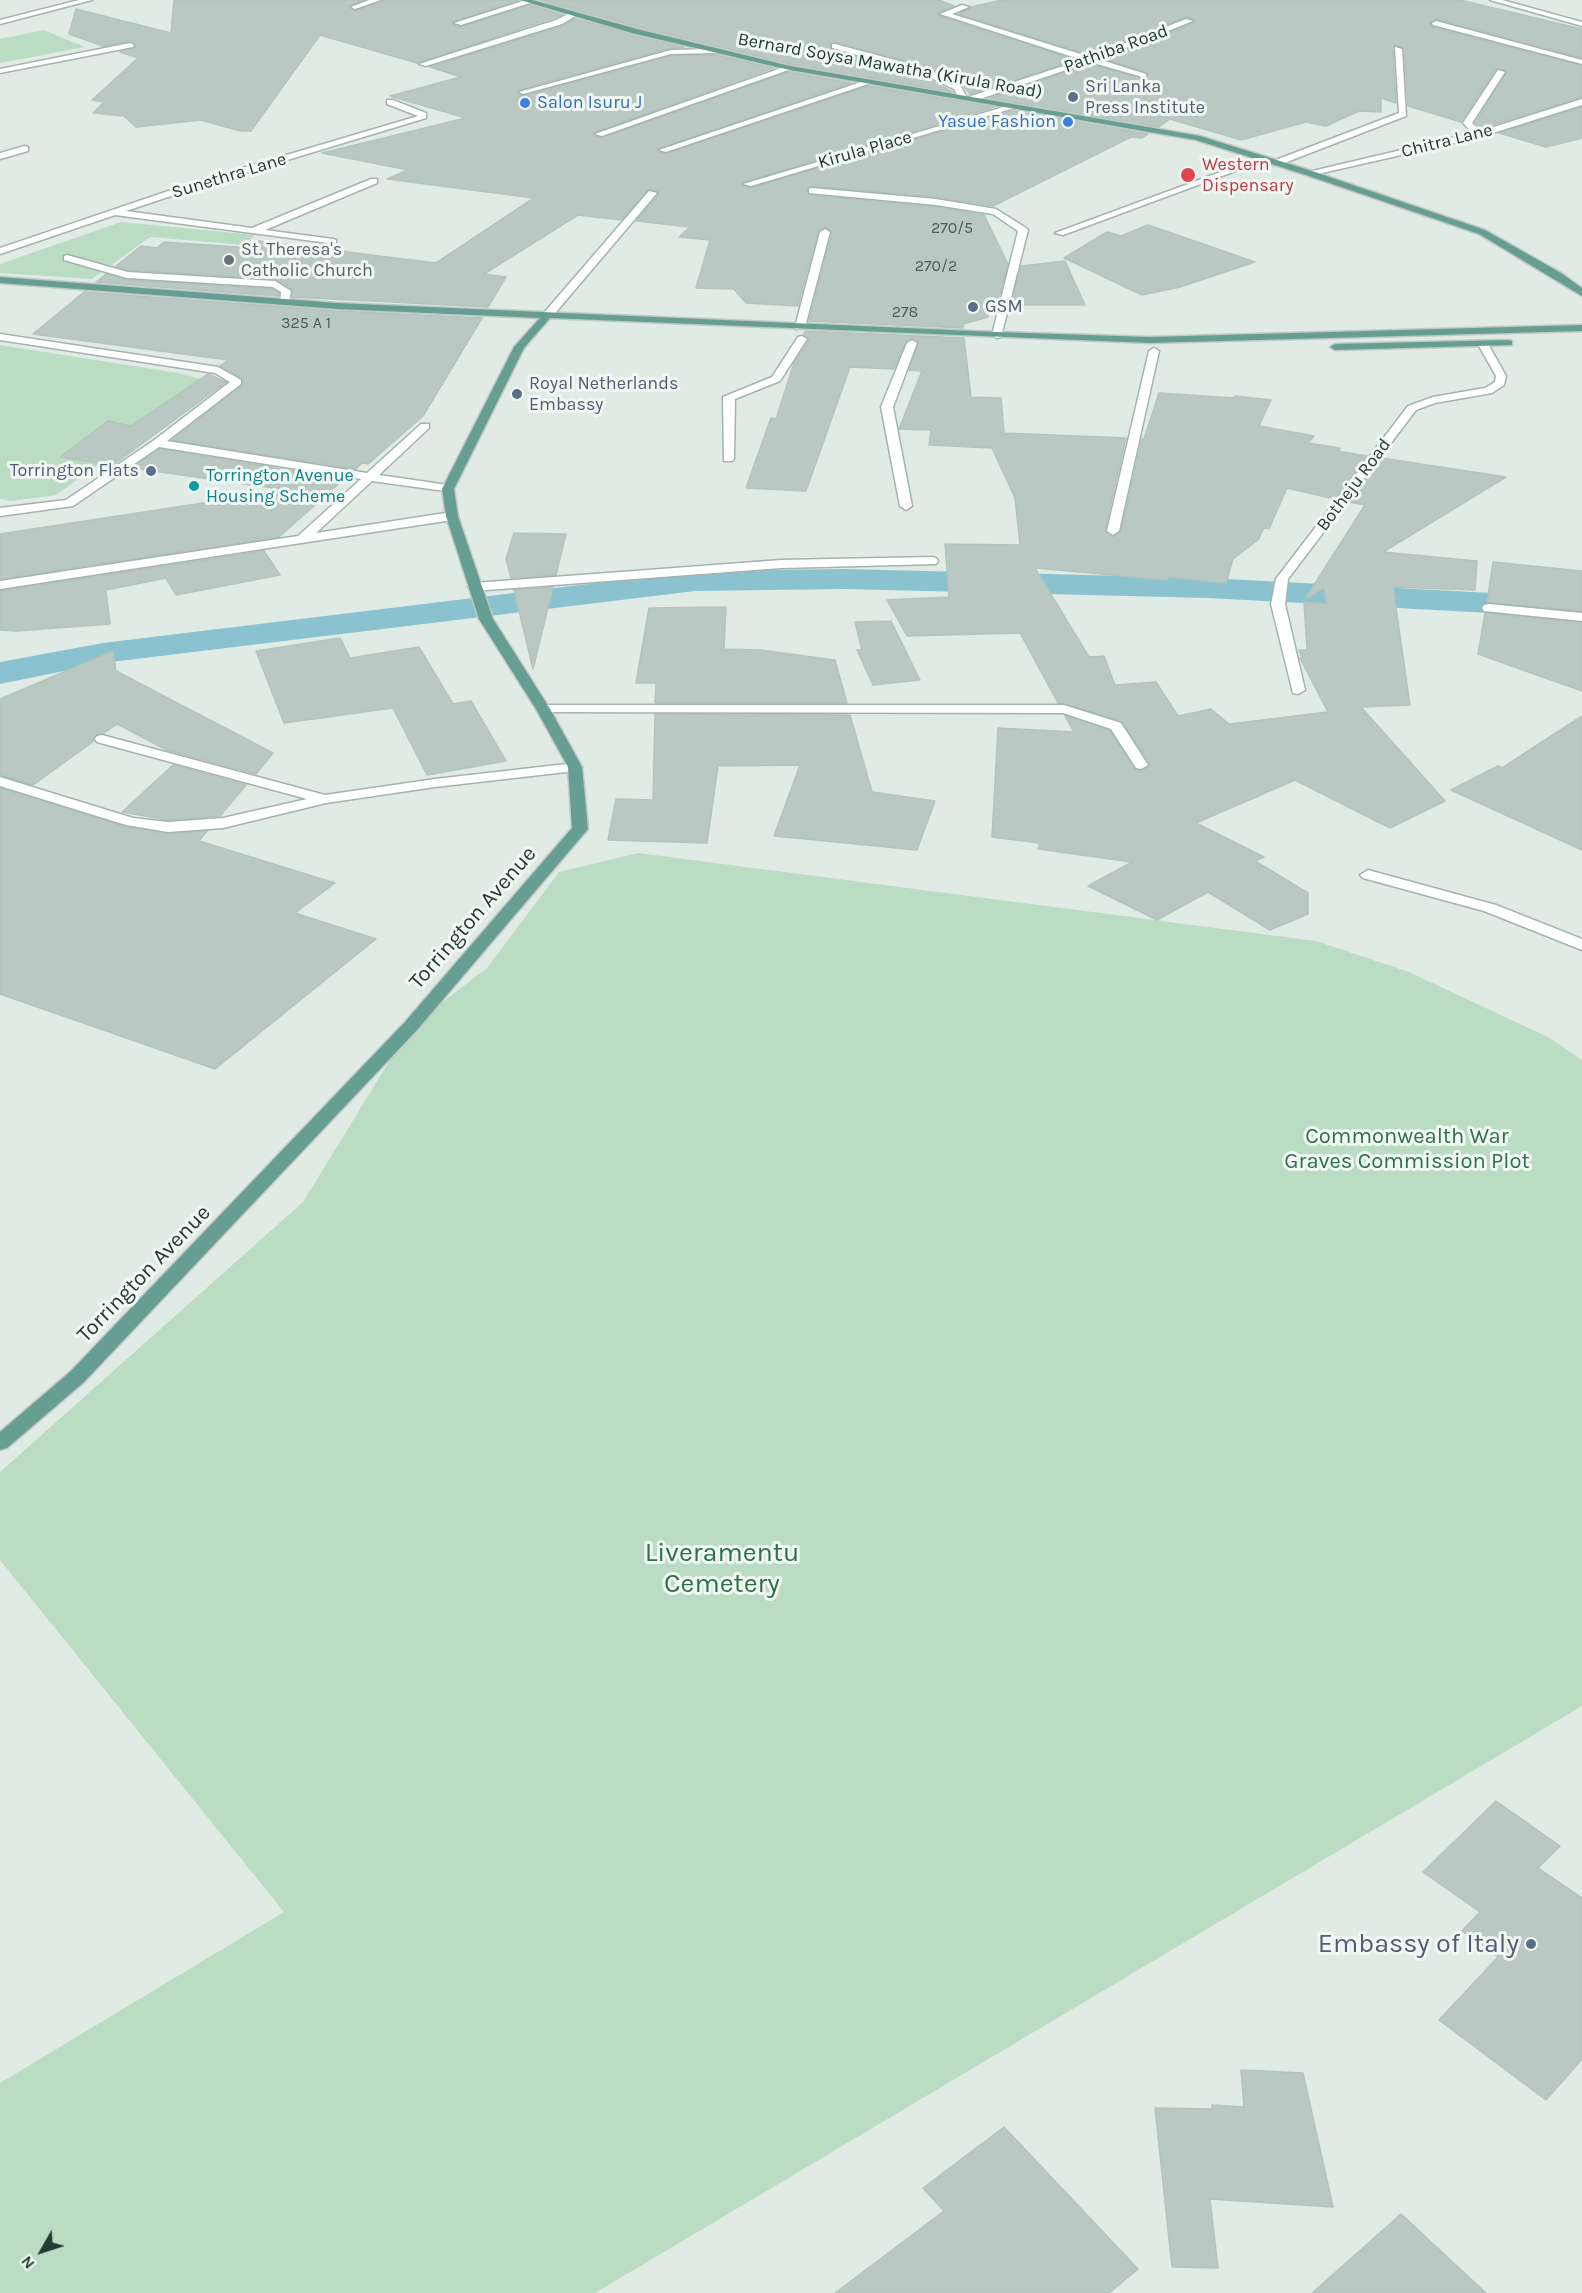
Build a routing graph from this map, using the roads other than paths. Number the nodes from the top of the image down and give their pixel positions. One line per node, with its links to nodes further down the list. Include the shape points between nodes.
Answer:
1 (88, 0): 11 (street)
2 (377, 0): 7 (street)
3 (1494, 0): 6 (street)
4 (1522, 0): 6 (street)
5 (527, 1): 9 (main road, Bernard Soysa Mawatha (Kirula Road)); 12 (street)
6 (1509, 3): 14 (street)
7 (355, 7)
8 (965, 8): 21 (street, via 944,14)
9 (573, 15): 19 (main road, Bernard Soysa Mawatha (Kirula Road)); 23 (street)
10 (1189, 21): 21 (street, Pathiba Road)
11 (0, 22)
12 (458, 23)
13 (1436, 23): 22 (street)
14 (1582, 24)
15 (130, 45): 25 (street)
16 (835, 45): 30 (street, via 922,70 957,87)
17 (1013, 46): 21 (street)
18 (1398, 49): 42 (street, via 1403,114)
19 (712, 51): 20 (street); 24 (main road, Bernard Soysa Mawatha (Kirula Road))
20 (647, 57): 29 (street); 32 (street)
21 (1084, 61): 27 (street); 31 (street, Pathiba Road)
22 (1582, 62)
23 (423, 64)
24 (790, 68): 28 (main road, Bernard Soysa Mawatha (Kirula Road)); 36 (street)
25 (0, 71)
26 (1501, 72): 37 (street, via 1467,123)
27 (1143, 76)
28 (870, 82): 30 (main road, Bernard Soysa Mawatha (Kirula Road)); 39 (street)
29 (523, 92)
30 (962, 96): 31 (main road, Bernard Soysa Mawatha (Kirula Road))
31 (974, 98): 35 (main road, Bernard Soysa Mawatha (Kirula Road))
32 (513, 99)
33 (390, 102): 48 (street, Sunethra Lane, via 423,115 422,118)
34 (1582, 102): 37 (street, Chitra Lane)
35 (1017, 106): 41 (main road, Bernard Soysa Mawatha (Kirula Road), via 1197,138); 45 (street, Kirula Place)
36 (599, 134)
37 (1480, 134): 43 (street, Chitra Lane)
38 (25, 149): 40 (street)
39 (663, 150)
40 (0, 156)
41 (1264, 159): 42 (main road, Bernard Soysa Mawatha (Kirula Road)); 51 (street)
42 (1276, 163): 43 (main road, Bernard Soysa Mawatha (Kirula Road))
43 (1309, 173): 56 (main road, Bernard Soysa Mawatha (Kirula Road), via 1482,232)
44 (374, 181): 49 (street)
45 (748, 184)
46 (812, 191): 61 (street, via 936,202 996,212 1023,230)
47 (652, 193): 59 (street)
48 (112, 213): 49 (street); 53 (street, Sunethra Lane)
49 (253, 232): 52 (street)
50 (825, 232): 63 (street)
51 (1060, 233)
52 (333, 242)
53 (0, 251)
54 (67, 258): 58 (street, via 127,275 275,284 286,291)
55 (0, 280): 58 (main road)
56 (1582, 293)
57 (24, 294): 59 (main road, via 330,314)
58 (284, 302): 59 (main road)
59 (544, 320): 62 (main road); 63 (main road); 80 (main road, via 519,346)
60 (1582, 328): 61 (main road, via 1150,340)
61 (997, 335): 63 (main road)
62 (759, 336)
63 (802, 336): 78 (street, via 776,379 729,398)
64 (0, 337): 77 (street, via 218,370 237,382)
65 (1582, 339): 66 (main road)
66 (1560, 340)
67 (857, 341): 69 (main road)
68 (1516, 342): 71 (main road)
69 (912, 343): 70 (main road); 81 (street, via 887,406)
70 (936, 344)
71 (1483, 344): 72 (main road); 91 (street, Botheju Road, via 1501,376 1500,382 1488,391 1433,400 1412,408 1282,579 1278,604)
72 (1320, 348)
73 (1075, 349): 75 (main road)
74 (1249, 349): 75 (main road)
75 (1154, 351): 84 (street)
76 (425, 426): 79 (street)
77 (157, 444): 79 (street); 82 (street, via 69,503)
78 (728, 459)
79 (373, 476): 80 (street); 85 (street)
80 (448, 489): 83 (main road, Torrington Avenue)
81 (906, 506)
82 (0, 512)
83 (452, 516): 85 (street); 88 (main road, Torrington Avenue)
84 (1113, 531)
85 (302, 539): 87 (street)
86 (932, 561): 88 (street, via 781,564)
87 (0, 585)
88 (474, 587): 92 (main road, Torrington Avenue, via 486,618)
89 (1489, 608): 90 (street)
90 (1582, 617)
91 (1298, 690)
92 (543, 709): 94 (street, via 1064,709 1116,726); 95 (main road, Torrington Avenue)
93 (102, 739): 97 (street)
94 (1141, 765)
95 (575, 767): 97 (street); 100 (main road, Torrington Avenue, via 580,829 411,1026 77,1377)
96 (0, 781): 97 (street, via 131,822 168,827 223,823)
97 (326, 799)
98 (1368, 874): 99 (street, via 1490,908)
99 (1582, 945)
100 (0, 1443)

